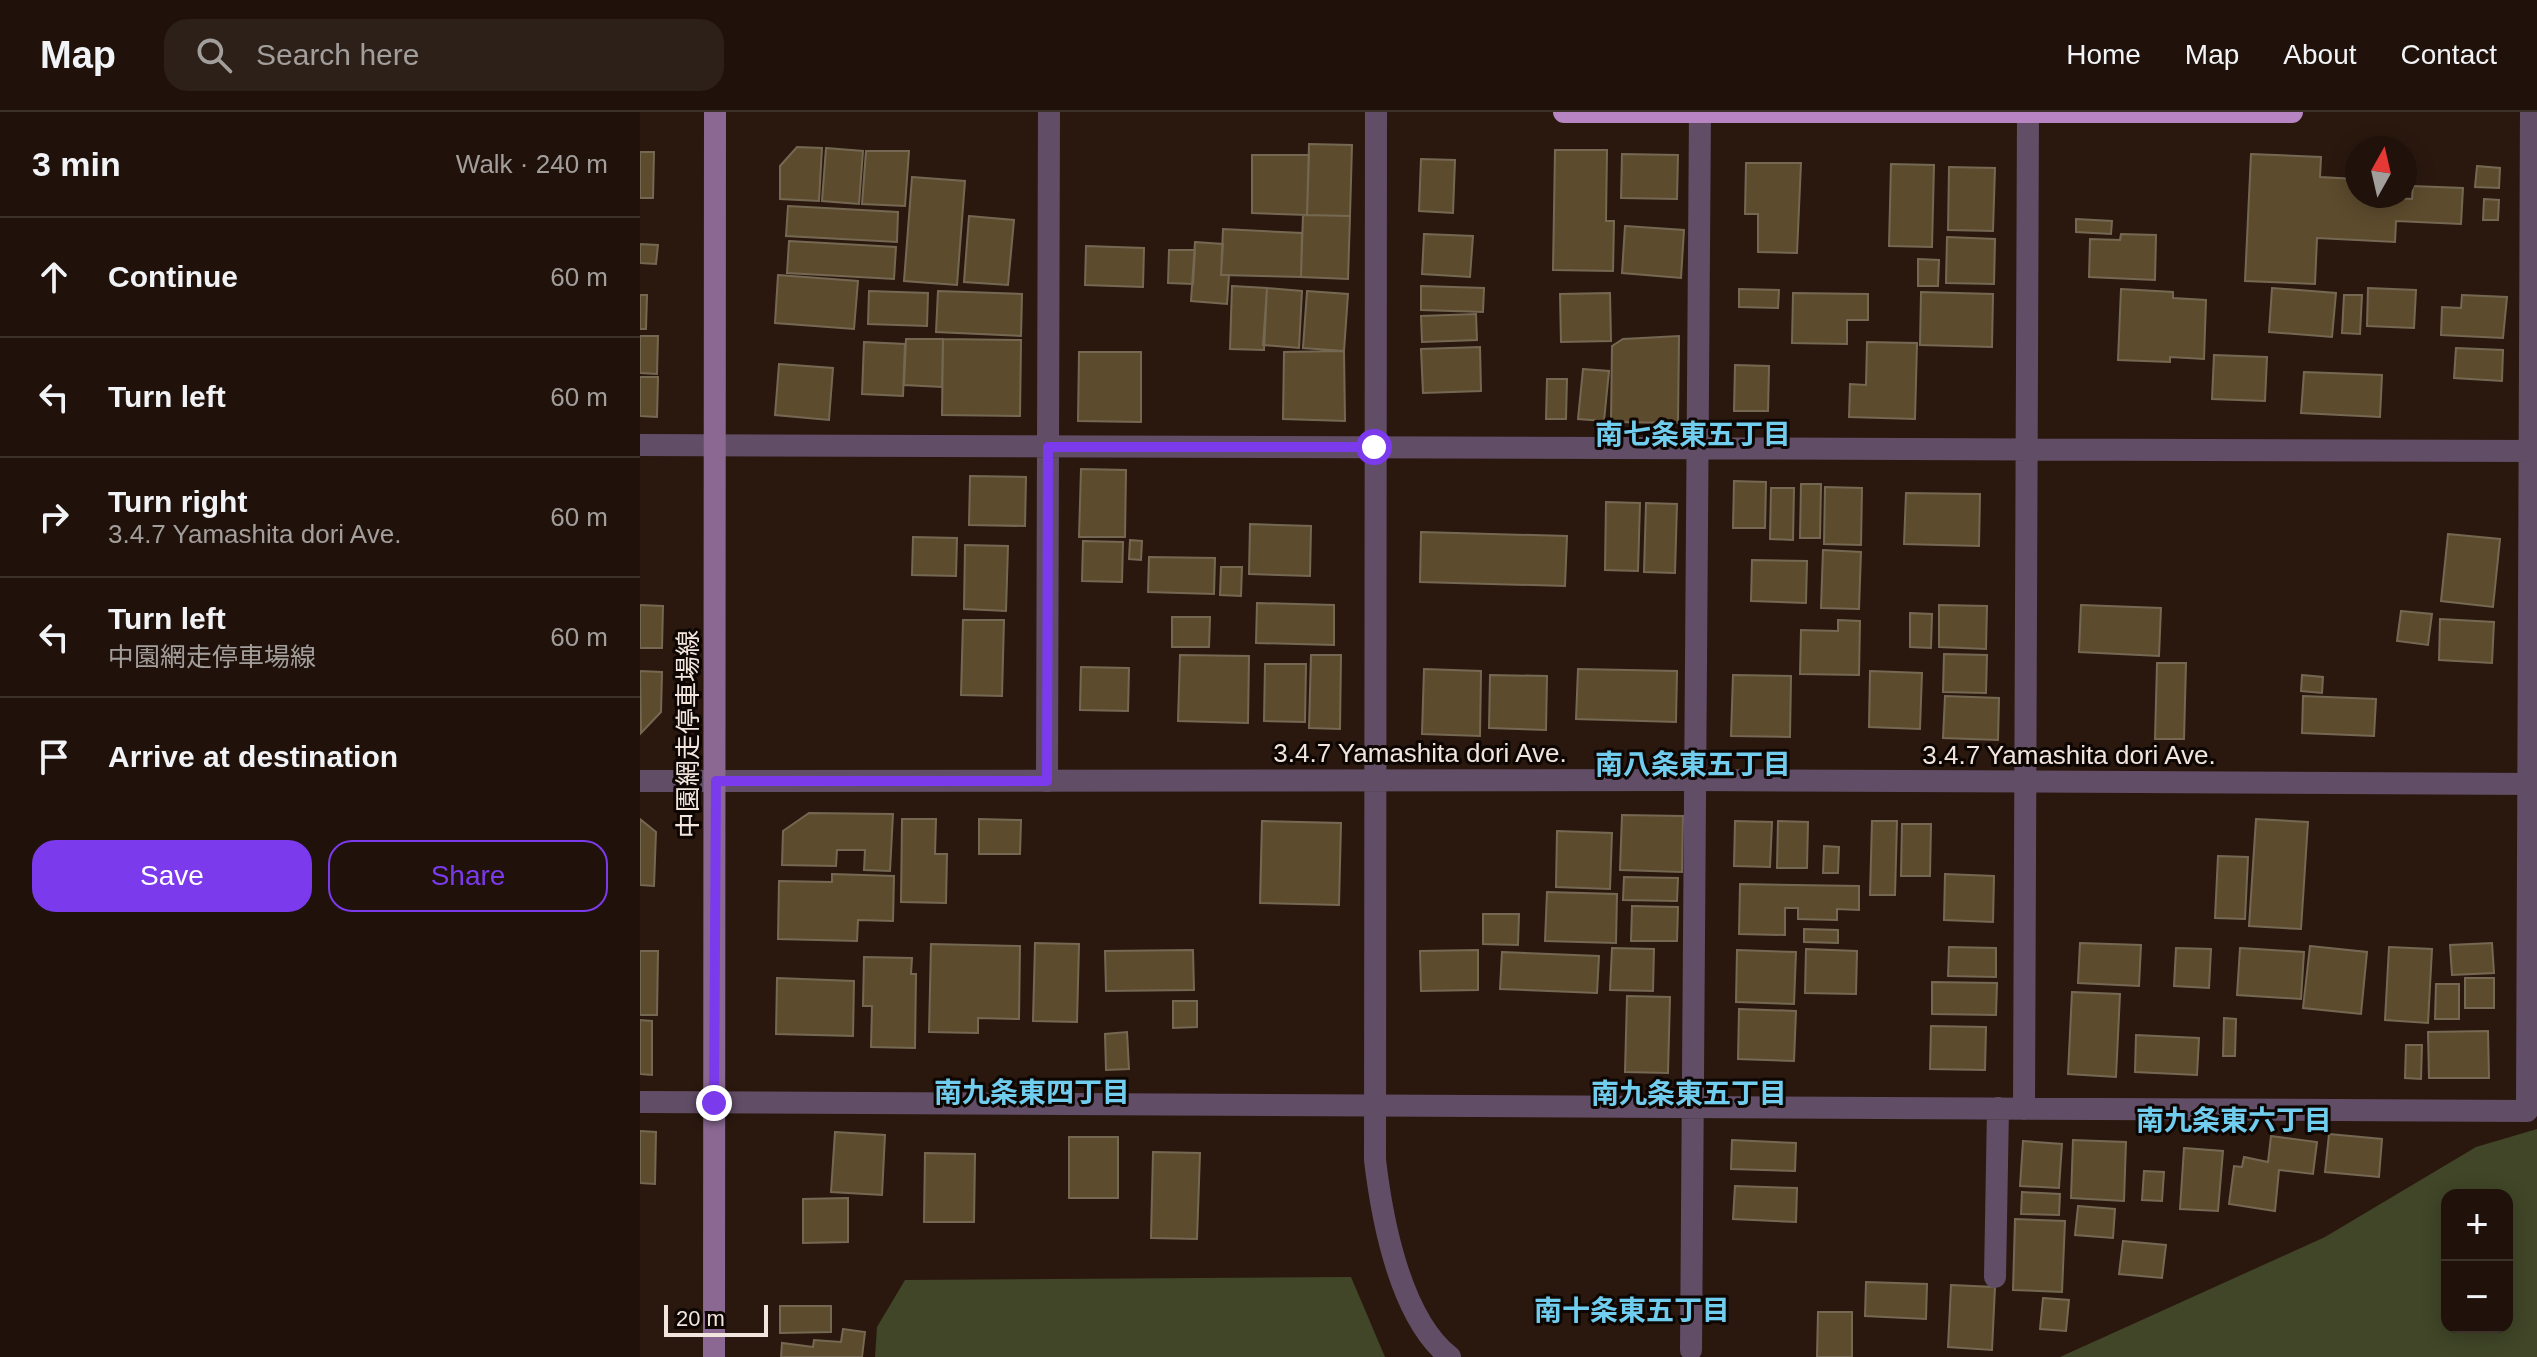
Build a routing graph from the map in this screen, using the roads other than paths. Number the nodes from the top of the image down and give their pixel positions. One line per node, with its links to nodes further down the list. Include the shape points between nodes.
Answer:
1 (715, 112): 10 (main road, 中園網走停車場線)
2 (1049, 112): 11 (street)
3 (1376, 112): 12 (street)
4 (1564, 112): 5 (highway)
5 (1700, 112): 8 (highway); 13 (street)
6 (2292, 112): 8 (highway)
7 (2531, 112): 15 (street)
8 (2028, 113): 14 (street)
9 (640, 445): 10 (street)
10 (717, 446): 11 (street); 18 (main road, 中園網走停車場線)
11 (1048, 447): 12 (street); 19 (street)
12 (1374, 447): 13 (street); 20 (street)
13 (1697, 448): 14 (street); 16 (street)
14 (2027, 449): 15 (street); 21 (street)
15 (2533, 451): 22 (street)
16 (1695, 780): 20 (street, 3.4.7 Yamashita dori Ave.); 21 (street, 3.4.7 Yamashita dori Ave.); 26 (street)
17 (640, 781): 18 (street, 3.4.7 Yamashita dori Ave.)
18 (716, 781): 19 (street, 3.4.7 Yamashita dori Ave.); 24 (main road, 中園網走停車場線)
19 (1047, 781): 20 (street, 3.4.7 Yamashita dori Ave.)
20 (1373, 782): 25 (street)
21 (2025, 783): 22 (street, 3.4.7 Yamashita dori Ave.); 28 (street)
22 (2533, 784): 28 (street, via 2527,1111)
23 (640, 1102): 24 (street)
24 (714, 1103): 25 (street); 31 (main road, 中園網走停車場線)
25 (1373, 1106): 26 (street); 32 (street, via 1380,1208 1391,1250 1413,1304)
26 (1693, 1107): 27 (street); 30 (street)
27 (1998, 1108): 28 (street); 29 (street)
28 (2024, 1109)
29 (1995, 1277)
30 (1691, 1350)
31 (714, 1357)
32 (1450, 1357)

